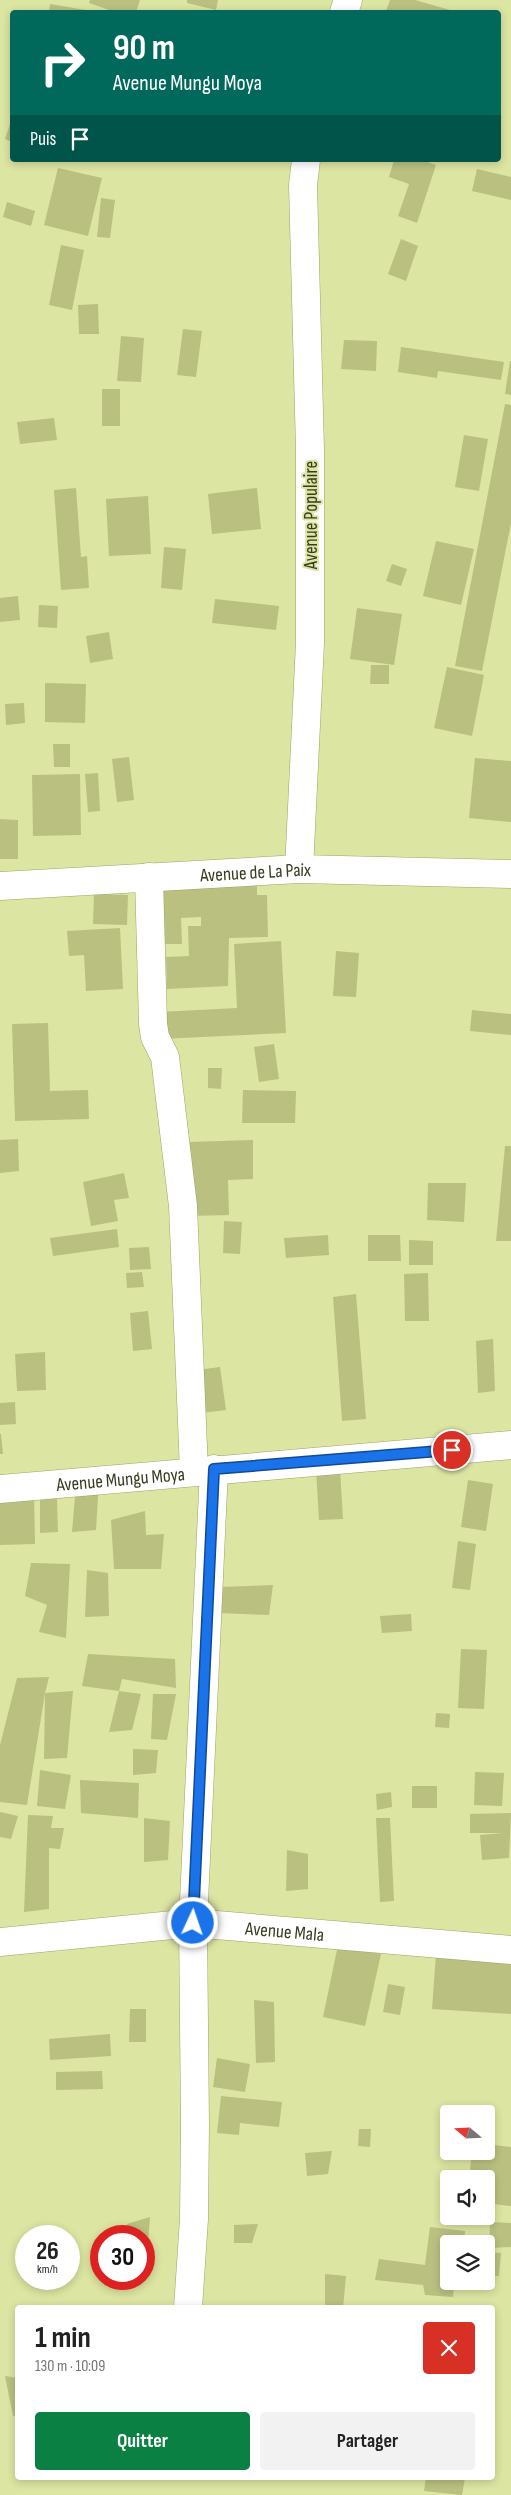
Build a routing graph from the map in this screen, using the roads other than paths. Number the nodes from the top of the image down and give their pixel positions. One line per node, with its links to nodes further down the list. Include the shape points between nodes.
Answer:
1 (306, 162): 2 (street, Avenue Populaire, via 303,185 310,643)
2 (299, 870): 3 (street, Avenue de La Paix); 4 (street, Avenue de La Paix)
3 (511, 874)
4 (149, 877): 5 (street, Avenue de La Paix); 7 (street, via 153,1024 155,1037 165,1057 182,1206)
5 (0, 886)
6 (511, 1445): 7 (street, Avenue Mungu Moya)
7 (204, 1470): 8 (street, Avenue Mungu Moya); 9 (street)
8 (0, 1489)
9 (193, 1923): 10 (street, Avenue Mala); 11 (street, Avenue Mala); 12 (street, via 194,2219)
10 (0, 1942)
11 (511, 1950)
12 (188, 2305)

